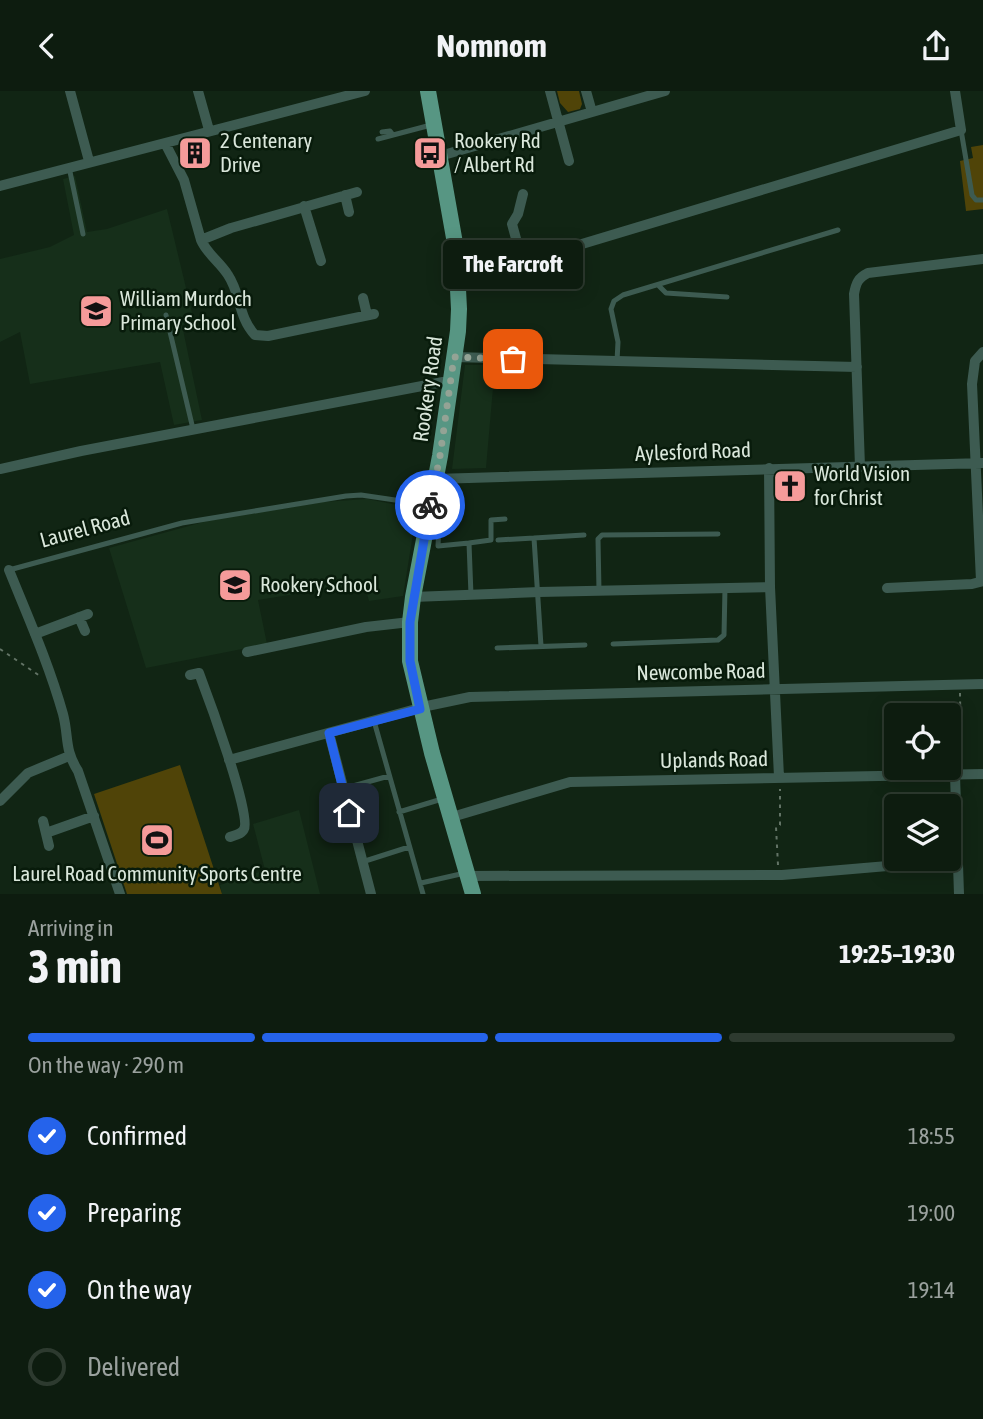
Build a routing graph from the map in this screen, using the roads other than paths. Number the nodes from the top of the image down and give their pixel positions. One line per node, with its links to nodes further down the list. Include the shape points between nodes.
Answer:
1 (71, 91): 19 (street)
2 (198, 91): 12 (street)
3 (365, 91): 12 (street)
4 (428, 91): 11 (main road, Rookery Road)
5 (550, 91): 10 (street)
6 (586, 91): 9 (street)
7 (665, 91): 9 (street)
8 (955, 91): 13 (street)
9 (592, 112): 10 (street)
10 (559, 121): 18 (street); 20 (street)
11 (434, 124): 15 (lane); 18 (main road, Rookery Road)
12 (209, 130): 17 (street)
13 (961, 130): 26 (lane, via 972,195); 34 (street)
14 (382, 132): 15 (lane)
15 (393, 135): 16 (lane)
16 (378, 139)
17 (164, 143): 19 (street); 31 (street, via 184,180)
18 (440, 156): 35 (main road, Rookery Road)
19 (89, 161): 21 (street)
20 (569, 161)
21 (69, 167): 22 (street); 30 (lane)
22 (0, 186)
23 (357, 192): 25 (street)
24 (523, 194): 34 (street, via 512,224)
25 (345, 195): 27 (street); 28 (street)
26 (983, 200)
27 (304, 206): 31 (street); 33 (street)
28 (349, 212)
29 (838, 230): 36 (lane)
30 (83, 234)
31 (201, 240): 38 (street, via 228,274 246,325 255,335 370,314)
32 (983, 259): 43 (street, via 860,277 854,294)
33 (321, 261)
34 (523, 264): 35 (street)
35 (459, 281): 41 (main road, Rookery Road)
36 (658, 285): 37 (lane, via 666,293); 42 (lane, via 614,301)
37 (727, 297)
38 (363, 298)
39 (166, 315): 45 (lane)
40 (983, 352): 46 (street, via 975,361 972,384)
41 (454, 357): 42 (street); 44 (main road, Rookery Road)
42 (617, 361): 43 (street)
43 (857, 367): 47 (street)
44 (451, 383): 45 (street); 50 (main road, Rookery Road)
45 (193, 429): 49 (street)
46 (980, 463): 47 (street); 60 (street)
47 (860, 467): 48 (street)
48 (768, 468): 50 (street, Aylesford Road); 61 (street, Aylesford Road)
49 (0, 470)
50 (435, 479): 51 (main road, Rookery Road)
51 (429, 505): 59 (lane, Laurel Road, via 361,495 321,500 182,523); 67 (main road, Rookery Road)
52 (505, 519): 58 (lane, via 491,520 491,540)
53 (439, 525): 58 (lane, via 438,546)
54 (718, 534): 64 (lane, via 602,535 597,539)
55 (584, 535): 56 (lane)
56 (534, 538): 57 (lane); 65 (lane)
57 (498, 540)
58 (470, 543): 66 (lane)
59 (9, 569): 70 (street, Laurel Road)
60 (982, 581): 63 (street)
61 (770, 587): 62 (street); 78 (street, Aylesford Road)
62 (725, 588): 64 (street); 71 (lane, via 724,635 718,640)
63 (887, 588)
64 (599, 591): 65 (street)
65 (539, 592): 66 (street); 73 (lane)
66 (471, 595): 67 (street)
67 (413, 597): 68 (main road, Rookery Road)
68 (410, 622): 75 (street); 79 (main road, Rookery Road, via 410,661)
69 (85, 631): 70 (street, via 83,615)
70 (35, 634): 82 (street, Laurel Road, via 64,716)
71 (614, 644)
72 (585, 645): 73 (lane)
73 (541, 646): 74 (lane)
74 (497, 648)
75 (247, 652)
76 (190, 675): 83 (street, via 199,673)
77 (983, 684): 78 (street, Newcombe Road)
78 (774, 690): 79 (street, Newcombe Road, via 470,697); 88 (street, Aylesford Road)
79 (420, 709): 80 (street, Newcombe Road); 90 (main road, Rookery Road)
80 (374, 721): 81 (street, Newcombe Road); 86 (lane)
81 (329, 733): 83 (street, Newcombe Road); 89 (street)
82 (69, 757): 91 (street, via 28,773); 92 (street, Laurel Road)
83 (229, 760): 97 (street, via 246,827)
84 (983, 774): 85 (street, Uplands Road)
85 (961, 775)
86 (389, 776): 89 (lane); 93 (lane)
87 (884, 776): 88 (street, Uplands Road)
88 (779, 777): 94 (street, Uplands Road, via 570,782)
89 (342, 789): 100 (street)
90 (445, 798): 93 (lane); 94 (main road, Rookery Road)
91 (0, 801)
92 (95, 808): 96 (street); 105 (street, Laurel Road, via 111,847)
93 (399, 812): 99 (lane)
94 (452, 817): 103 (main road, Rookery Road)
95 (43, 821): 96 (street)
96 (46, 833): 98 (street)
97 (230, 837)
98 (50, 846)
99 (409, 847): 100 (lane); 104 (lane)
100 (362, 862): 106 (street)
101 (884, 866): 103 (street, via 779,875)
102 (958, 871): 109 (street)
103 (468, 875): 104 (lane); 108 (main road, Rookery Road)
104 (421, 883): 107 (lane)
105 (120, 894)
106 (371, 894)
107 (423, 894)
108 (473, 894)
109 (959, 894)

